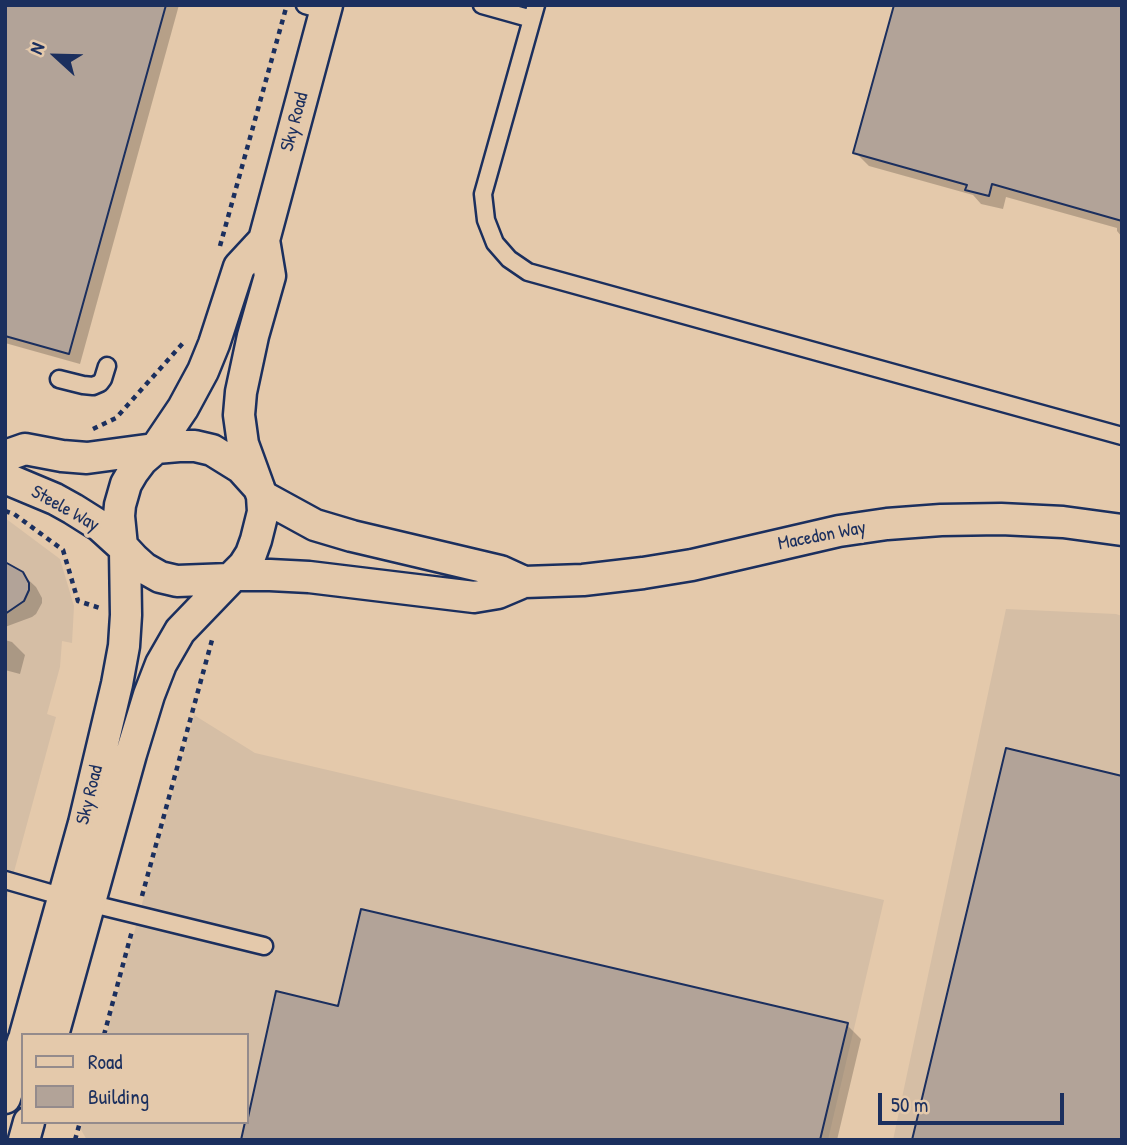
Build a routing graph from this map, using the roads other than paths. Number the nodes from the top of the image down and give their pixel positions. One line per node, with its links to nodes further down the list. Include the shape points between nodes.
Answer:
1 (482, 5): 3 (lane)
2 (319, 7): 4 (street, Sky Road)
3 (534, 12): 7 (lane, via 483,194 495,243 509,259 528,272)
4 (264, 240): 8 (street, Sky Road, via 239,267 202,371); 11 (street, Sky Road, via 270,276 248,355 239,415 243,444)
5 (107, 366): 6 (lane, via 103,379 93,386)
6 (59, 379)
7 (1122, 436)
8 (155, 448): 9 (street, via 87,457 25,449); 11 (street, via 212,450 241,468); 13 (street, via 126,484 119,516)
9 (5, 456)
10 (5, 478): 13 (street, Steele Way, via 73,509)
11 (260, 492): 14 (street, via 262,512 256,540 244,565); 15 (street, Macedon Way, via 315,525 500,571)
12 (1122, 530): 15 (street, Macedon Way, via 1000,519 887,524 643,573)
13 (123, 548): 14 (street, via 160,577 199,581); 17 (street, Sky Road, via 124,646 87,811)
14 (232, 577): 15 (street, Macedon Way, via 309,577 474,597); 17 (street, Sky Road, via 180,631 161,664)
15 (524, 582)
16 (5, 880): 17 (lane)
17 (77, 900): 18 (lane); 19 (street, Sky Road); 20 (street, Sky Road)
18 (264, 946)
19 (25, 1033)
20 (53, 1033)
21 (21, 1047): 22 (street)
22 (5, 1098)

